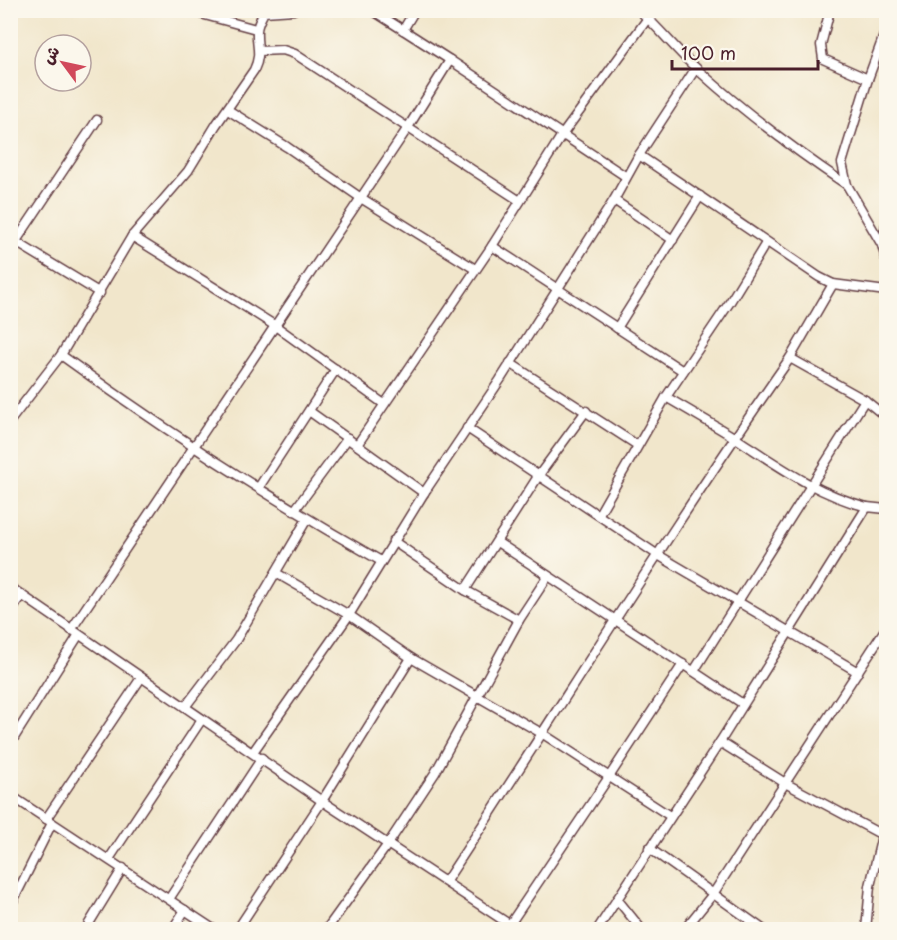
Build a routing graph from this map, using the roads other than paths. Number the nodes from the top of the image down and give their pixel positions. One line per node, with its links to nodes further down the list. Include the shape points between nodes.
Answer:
1 (294, 10): 8 (street, via 264,12)
2 (372, 10): 9 (street)
3 (415, 10): 9 (street)
4 (639, 10): 7 (street)
5 (190, 11): 8 (street)
6 (831, 11): 14 (street, via 820,45 823,59)
7 (648, 18): 13 (street); 18 (street)
8 (256, 29): 11 (street)
9 (403, 30): 12 (street)
10 (886, 30): 14 (street)
11 (260, 51): 15 (street, via 254,70); 17 (street, via 295,54)
12 (450, 60): 17 (street); 18 (street)
13 (696, 68): 19 (street); 21 (street, via 799,153)
14 (868, 79): 21 (street, via 842,163)
15 (228, 110): 23 (street); 27 (street, via 188,171)
16 (97, 120): 30 (street)
17 (407, 129): 23 (street); 25 (street)
18 (562, 135): 20 (street); 25 (street)
19 (639, 155): 20 (street); 22 (street)
20 (625, 177): 24 (street)
21 (847, 185): 31 (street)
22 (700, 196): 28 (street); 29 (street)
23 (361, 198): 34 (street); 39 (street)
24 (614, 200): 28 (street); 36 (street)
25 (520, 201): 32 (street)
26 (886, 225): 31 (street)
27 (132, 236): 38 (street); 39 (street)
28 (673, 240): 40 (street)
29 (766, 243): 35 (street); 45 (street)
30 (12, 244): 38 (street)
31 (882, 245): 33 (street)
32 (492, 246): 34 (street); 36 (street)
33 (886, 259)
34 (475, 269): 48 (street)
35 (833, 284): 37 (street); 42 (street)
36 (556, 289): 40 (street); 43 (street)
37 (886, 291)
38 (100, 293): 41 (street)
39 (274, 325): 44 (street); 58 (street)
40 (617, 328): 45 (street)
41 (61, 355): 52 (street); 58 (street)
42 (790, 358): 47 (street); 55 (street)
43 (510, 363): 50 (street); 53 (street)
44 (336, 369): 48 (street); 49 (street)
45 (683, 371): 46 (street)
46 (666, 397): 55 (street); 57 (street)
47 (865, 400): 51 (street); 60 (street)
48 (384, 404): 56 (street)
49 (309, 411): 54 (street); 61 (street)
50 (586, 411): 57 (street); 59 (street)
51 (886, 417)
52 (10, 421)
53 (467, 428): 59 (street); 62 (street)
54 (348, 438): 56 (street); 65 (street)
55 (735, 438): 60 (street); 70 (street)
56 (357, 445): 62 (street)
57 (637, 445): 66 (street)
58 (194, 447): 61 (street); 84 (street)
59 (539, 475): 66 (street); 69 (street)
60 (810, 486): 63 (street); 77 (street)
61 (259, 487): 65 (street)
62 (424, 493): 68 (street)
63 (867, 507): 64 (street); 83 (street)
64 (886, 509)
65 (294, 511): 67 (street)
66 (599, 514): 70 (street)
67 (307, 519): 71 (street); 72 (street)
68 (393, 542): 71 (street); 75 (street)
69 (497, 543): 73 (street); 75 (street)
70 (658, 555): 77 (street); 80 (street)
71 (381, 561): 79 (street)
72 (276, 573): 79 (street); 92 (street, via 236,640)
73 (548, 576): 80 (street); 81 (street)
74 (10, 587): 76 (street)
75 (465, 590): 81 (street)
76 (22, 595): 78 (street); 84 (street)
77 (738, 603): 83 (street); 87 (street)
78 (10, 613)
79 (349, 615): 85 (street); 97 (street)
80 (616, 619): 86 (street); 94 (street)
81 (519, 620): 90 (street)
82 (886, 628): 88 (street)
83 (790, 632): 88 (street); 91 (street)
84 (75, 633): 89 (street); 96 (street)
85 (411, 658): 90 (street); 102 (street)
86 (683, 663): 87 (street); 99 (street)
87 (694, 671): 91 (street)
88 (858, 672): 100 (street)
89 (141, 678): 92 (street); 105 (street)
90 (476, 695): 94 (street); 107 (street, via 435,773)
91 (743, 704): 95 (street)
92 (185, 707): 93 (street)
93 (201, 719): 97 (street); 109 (street)
94 (543, 734): 99 (street); 111 (street)
95 (720, 742): 100 (street); 103 (street)
96 (10, 744)
97 (253, 752): 98 (street)
98 (262, 758): 102 (street); 113 (street)
99 (609, 777): 103 (street); 117 (street)
100 (785, 783): 106 (street); 112 (street)
101 (10, 795): 105 (street)
102 (322, 801): 107 (street); 121 (street)
103 (670, 816): 108 (street)
104 (886, 819): 106 (street)
105 (49, 821): 109 (street); 115 (street)
106 (885, 836): 128 (street, via 870,886)
107 (388, 844): 111 (street); 122 (street)
108 (649, 848): 112 (street); 114 (street)
109 (109, 859): 110 (street)
110 (123, 868): 113 (street); 118 (street)
111 (446, 881): 117 (street)
112 (713, 894): 126 (street); 127 (street)
113 (169, 899): 116 (street)
114 (617, 899): 124 (street); 125 (street)
115 (10, 907)
116 (185, 910): 119 (street); 120 (street)
117 (508, 927): 123 (street)
118 (85, 930)
119 (172, 930)
120 (214, 930)
121 (237, 930)
122 (326, 930)
123 (518, 930)
124 (597, 930)
125 (642, 930)
126 (684, 930)
127 (764, 930)
128 (866, 930)

